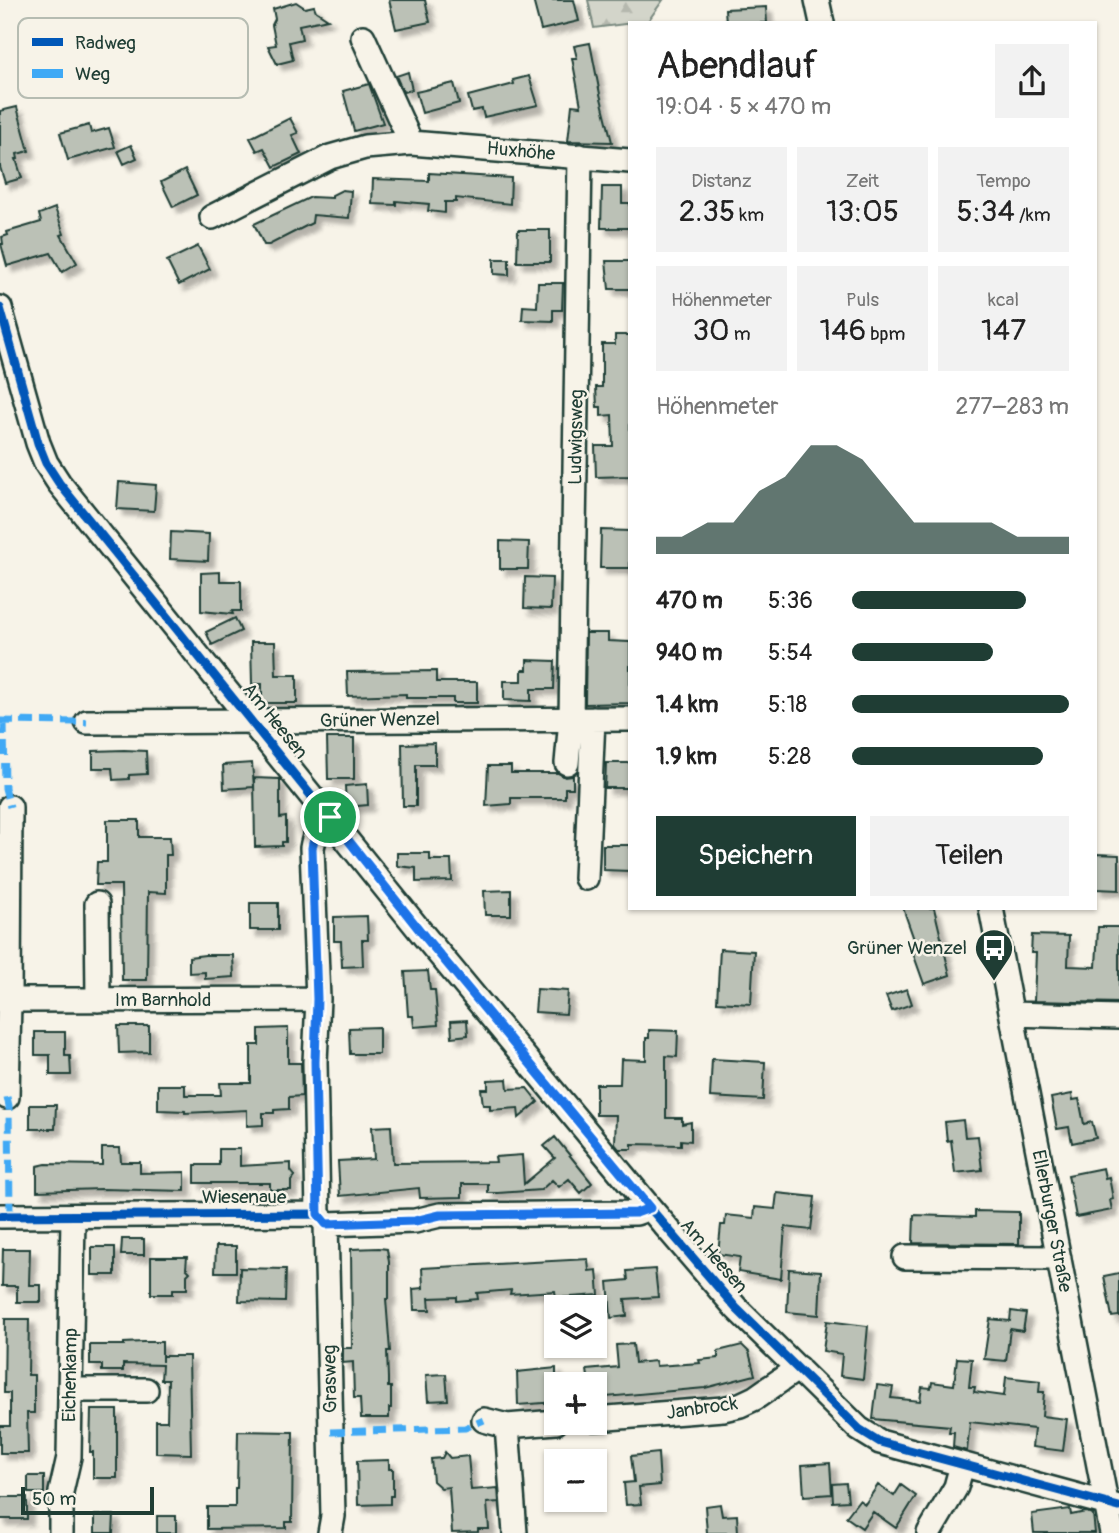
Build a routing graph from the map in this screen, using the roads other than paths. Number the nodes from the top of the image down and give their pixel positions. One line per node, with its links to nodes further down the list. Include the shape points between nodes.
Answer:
1 (817, 0): 2 (street)
2 (822, 21)
3 (363, 37): 4 (street)
4 (411, 143): 5 (street, Huxhöhe); 7 (street, Huxhöhe, via 365,147 330,157)
5 (580, 156): 6 (street, Huxhöhe); 9 (street, Ludwigsweg)
6 (628, 161)
7 (212, 217)
8 (0, 308): 12 (street, Am Heesen, via 46,463)
9 (582, 719): 10 (street, Grüner Wenzel); 12 (street, Grüner Wenzel); 13 (street); 16 (street)
10 (628, 719)
11 (87, 722): 12 (street, Grüner Wenzel)
12 (253, 722): 15 (street, Am Heesen)
13 (567, 763)
14 (10, 807): 20 (street)
15 (330, 817): 19 (street, Grasweg, via 312,848); 25 (street, Am Heesen)
16 (586, 878)
17 (97, 904): 21 (street)
18 (991, 910): 22 (street, Ellerburger Straße)
19 (317, 999): 21 (street, Im Barnhold); 28 (street, Grasweg)
20 (9, 1000): 21 (street, Im Barnhold); 24 (street)
21 (98, 1000)
22 (1012, 1014): 23 (street); 30 (street, Ellerburger Straße)
23 (1119, 1017)
24 (7, 1097)
25 (650, 1208): 28 (street, Wiesenaue, via 636,1213 440,1215 415,1221); 31 (street, Am Heesen, via 736,1308)
26 (0, 1216): 27 (street, Wiesenaue)
27 (73, 1216): 28 (street, Wiesenaue); 32 (street, Eichenkamp)
28 (322, 1219): 41 (street, Grasweg)
29 (905, 1257): 30 (street)
30 (1059, 1258): 39 (street, Ellerburger Straße)
31 (798, 1368): 34 (street, Janbrock, via 740,1405); 38 (street, Am Heesen, via 869,1436)
32 (70, 1390): 33 (street); 40 (street, Eichenkamp)
33 (146, 1390)
34 (607, 1418)
35 (484, 1420): 37 (street)
36 (544, 1423): 37 (street)
37 (507, 1426): 42 (street)
38 (962, 1465): 39 (street, Am Heesen); 43 (street, via 956,1487)
39 (1113, 1506): 44 (street, Ellerburger Straße)
40 (61, 1533)
41 (330, 1533)
42 (515, 1533)
43 (929, 1533)
44 (1112, 1533)

